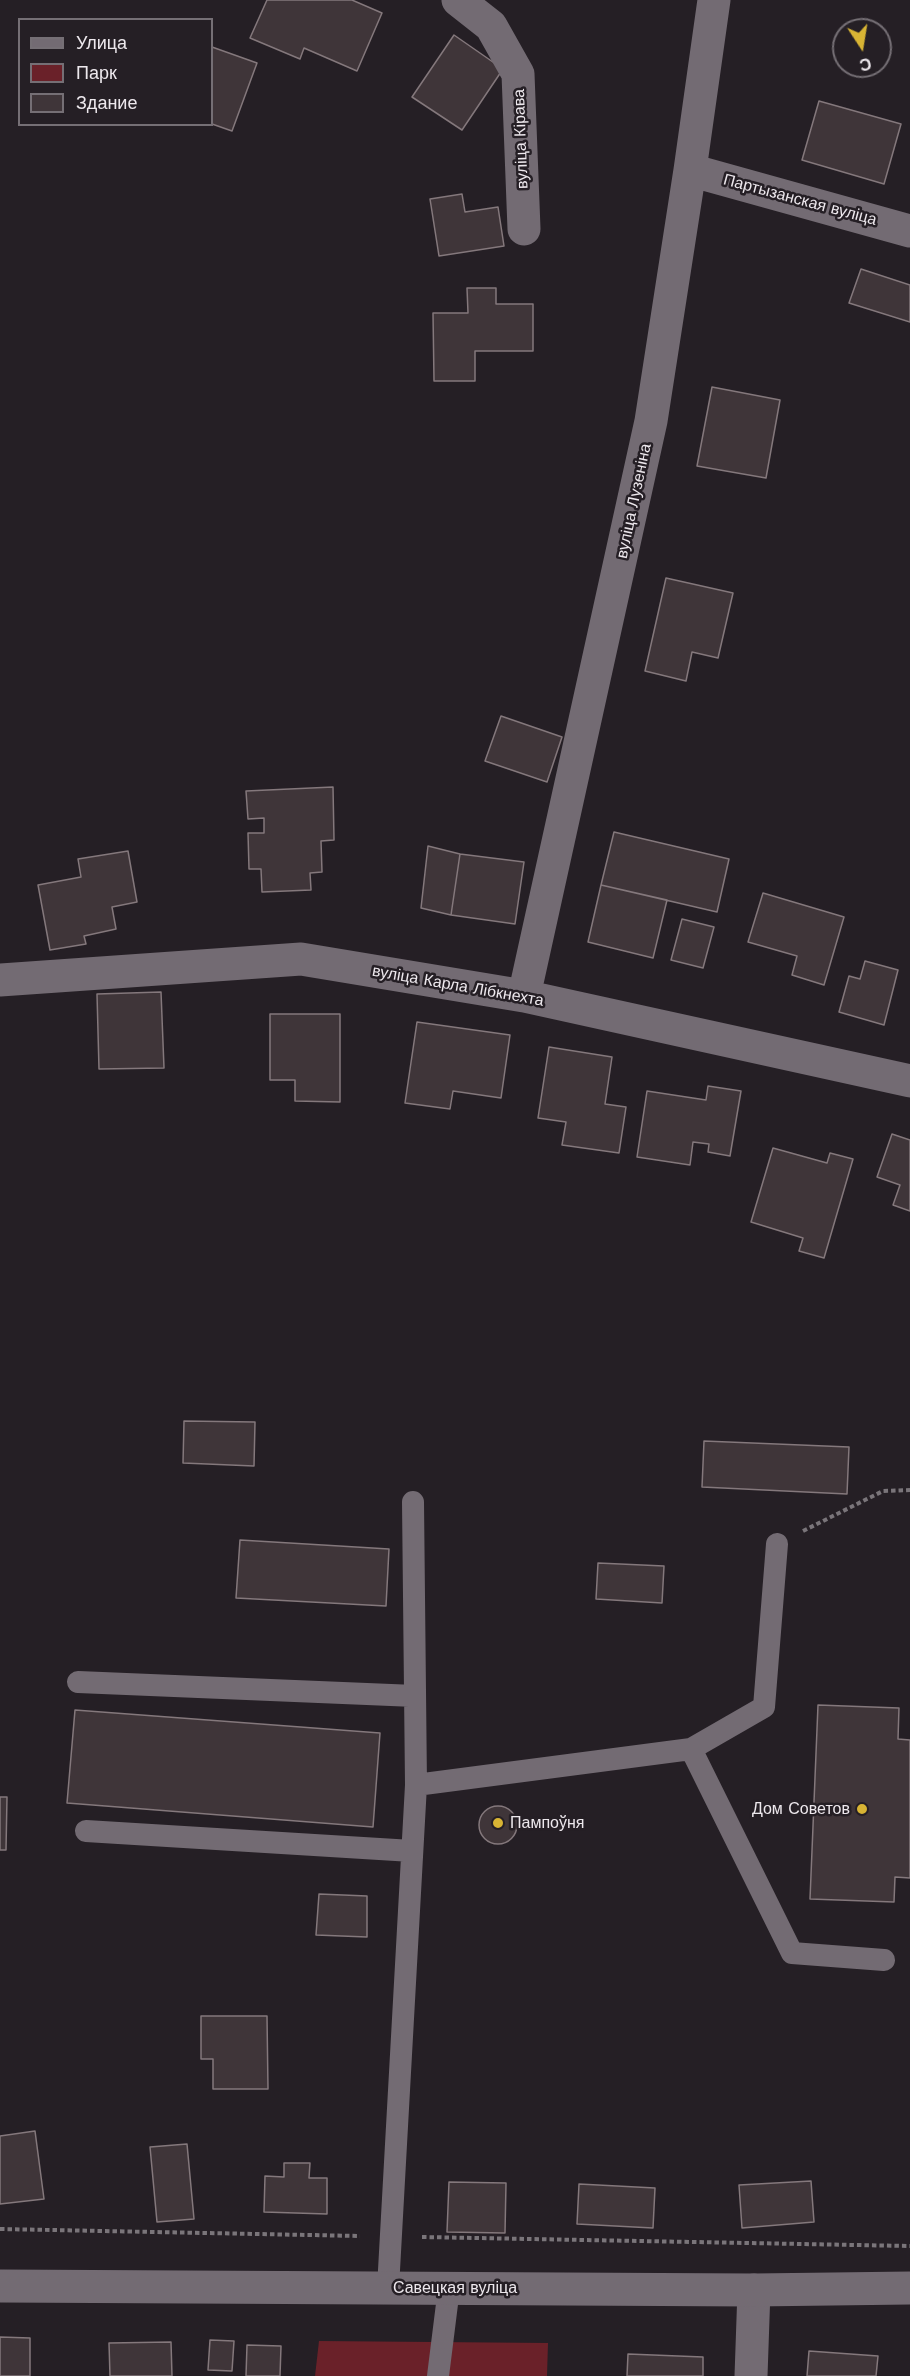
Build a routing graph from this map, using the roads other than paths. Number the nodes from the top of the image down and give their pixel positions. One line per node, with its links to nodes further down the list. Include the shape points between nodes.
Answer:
1 (458, 0): 4 (street, вуліца Кірава, via 491,26 518,74)
2 (714, 0): 3 (street, вуліца Лузеніна)
3 (690, 170): 5 (street, Партызанская вуліца); 7 (street, вуліца Лузеніна, via 651,421)
4 (524, 229)
5 (910, 231)
6 (0, 980): 7 (street, вуліца Карла Лібкнехта, via 301,959)
7 (524, 996): 8 (street, вуліца Карла Лібкнехта)
8 (910, 1081)
9 (413, 1502): 12 (lane)
10 (777, 1544): 13 (lane, via 764,1707)
11 (78, 1683): 12 (lane)
12 (415, 1696): 14 (lane)
13 (692, 1749): 14 (lane); 17 (lane, via 792,1953)
14 (416, 1785): 16 (lane)
15 (86, 1831): 16 (lane)
16 (412, 1851): 19 (lane)
17 (884, 1960)
18 (0, 2286): 19 (street, Савецкая вуліца)
19 (388, 2288): 20 (street, Савецкая вуліца)
20 (449, 2288): 22 (street, Савецкая вуліца); 23 (lane)
21 (910, 2288): 22 (street, Савецкая вуліца)
22 (754, 2290): 24 (street)
23 (438, 2376)
24 (751, 2376)

